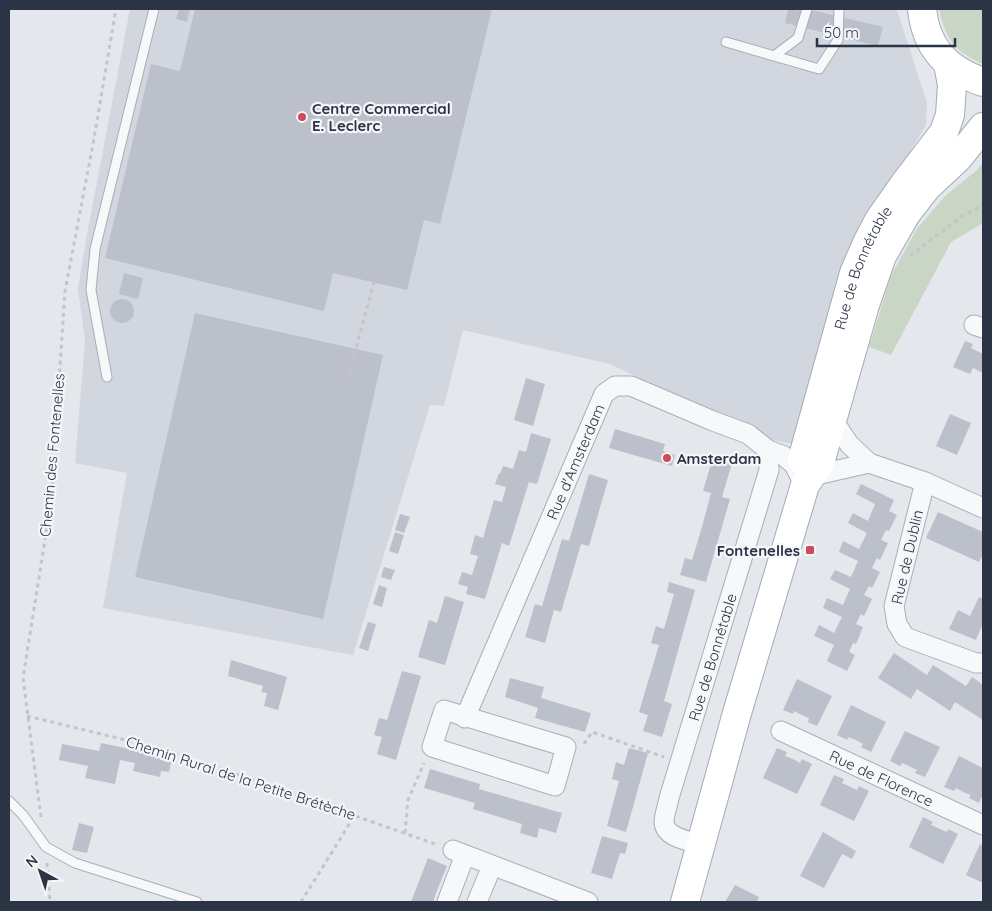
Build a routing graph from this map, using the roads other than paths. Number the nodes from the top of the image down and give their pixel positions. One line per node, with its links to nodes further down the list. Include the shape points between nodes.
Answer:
1 (154, 9): 10 (lane, via 95,250 91,290)
2 (807, 9): 6 (lane, via 798,38)
3 (839, 9): 6 (lane, via 838,40 819,68)
4 (922, 9): 7 (main road, via 923,23 932,46)
5 (726, 42): 6 (lane)
6 (774, 56)
7 (948, 64): 8 (main road); 14 (main road, Rue de Bonnétable, via 952,85 950,115 944,132 880,220 854,273 801,462)
8 (983, 82)
9 (983, 127): 11 (main road, Rue de Bonnétable, via 958,158 927,187 906,214 882,256)
10 (107, 377)
11 (833, 420): 13 (street, via 849,444); 14 (main road, Rue de Bonnétable, via 820,463)
12 (768, 450): 14 (street, Rue d'Amsterdam, via 784,456); 18 (street, Rue d'Amsterdam, via 748,434 631,386 615,386 604,394); 22 (street, Rue de Bonnétable, via 769,470 664,823 668,832)
13 (869, 462): 14 (street); 15 (street)
14 (808, 480): 22 (main road, Rue de Bonnétable)
15 (926, 482): 16 (street); 17 (street, Rue de Dublin, via 894,606 896,624 905,637)
16 (983, 508)
17 (983, 663)
18 (466, 718): 18 (street, via 566,747 556,786 432,747 444,710)
19 (780, 731): 21 (street, Rue de Florence)
20 (9, 801): 25 (lane, via 46,846 76,863)
21 (983, 825)
22 (701, 844): 29 (main road, Rue de Bonnétable)
23 (492, 866): 24 (street); 26 (street, via 459,853); 27 (street)
24 (551, 895): 28 (street)
25 (197, 902)
26 (447, 902)
27 (477, 902)
28 (586, 902)
29 (685, 902)

